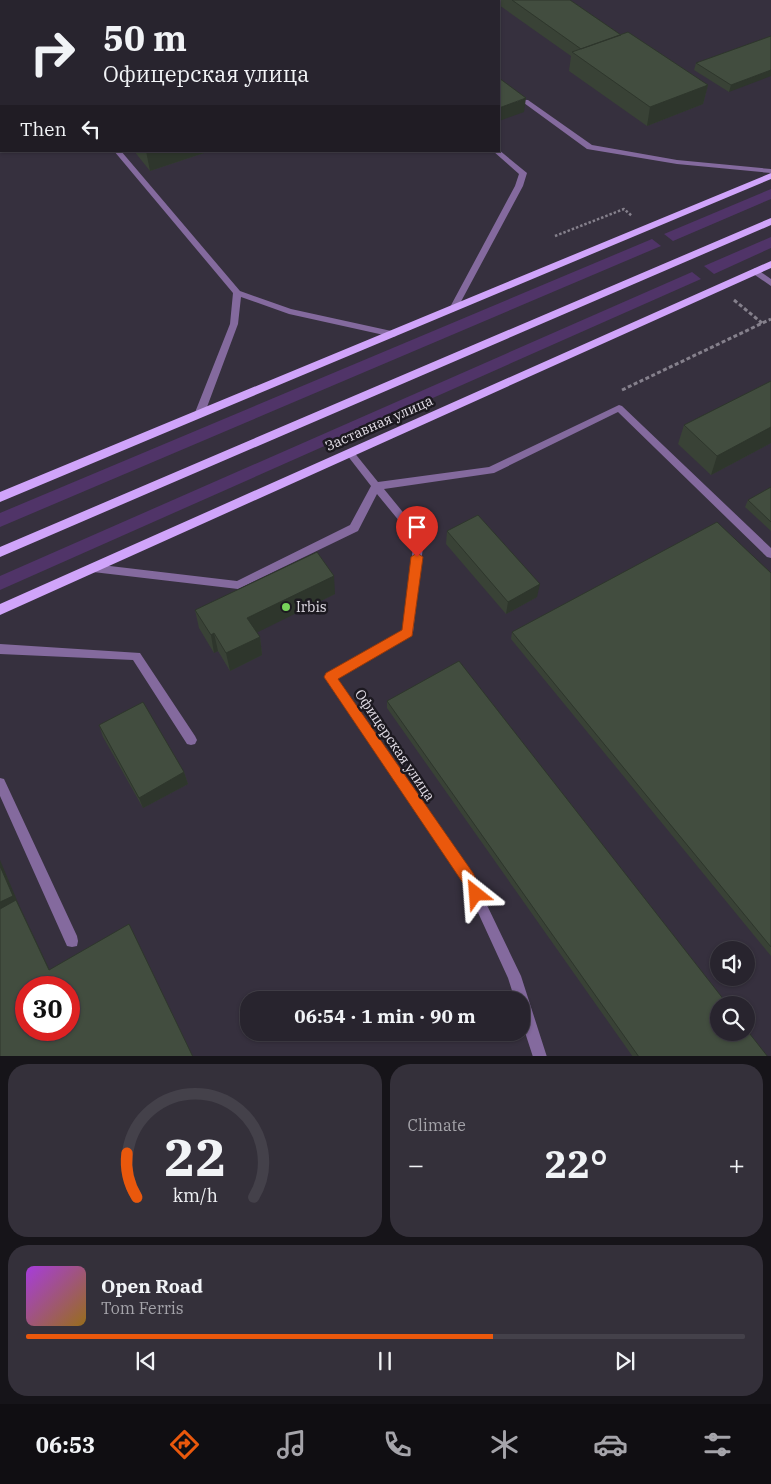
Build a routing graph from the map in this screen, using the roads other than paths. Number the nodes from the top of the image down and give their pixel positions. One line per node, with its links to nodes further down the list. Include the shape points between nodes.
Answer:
1 (510, 101): 4 (street, via 526,101 590,147 677,162)
2 (119, 152): 10 (street)
3 (497, 152): 11 (street, via 523,173)
4 (771, 171)
5 (771, 176): 11 (main road)
6 (771, 221): 17 (main road)
7 (771, 264): 8 (main road, Заставная улица)
8 (755, 271): 9 (street); 14 (main road, Заставная улица)
9 (771, 283)
10 (237, 293): 12 (street, via 289,311); 13 (street, via 234,324)
11 (454, 308): 12 (main road)
12 (392, 334): 13 (main road)
13 (199, 415): 16 (main road)
14 (350, 453): 15 (street); 19 (main road, Заставная улица)
15 (376, 486): 18 (street, via 490,470 619,408); 19 (street, via 354,528 238,585); 25 (street, Офицерская улица, via 419,538 408,632 330,677 468,878 514,976)
16 (0, 497)
17 (0, 552)
18 (771, 554)
19 (92, 568): 20 (main road, Заставная улица)
20 (0, 610)
21 (0, 649): 22 (street, via 136,656)
22 (191, 740)
23 (0, 783): 24 (street)
24 (72, 941)
25 (540, 1056)

